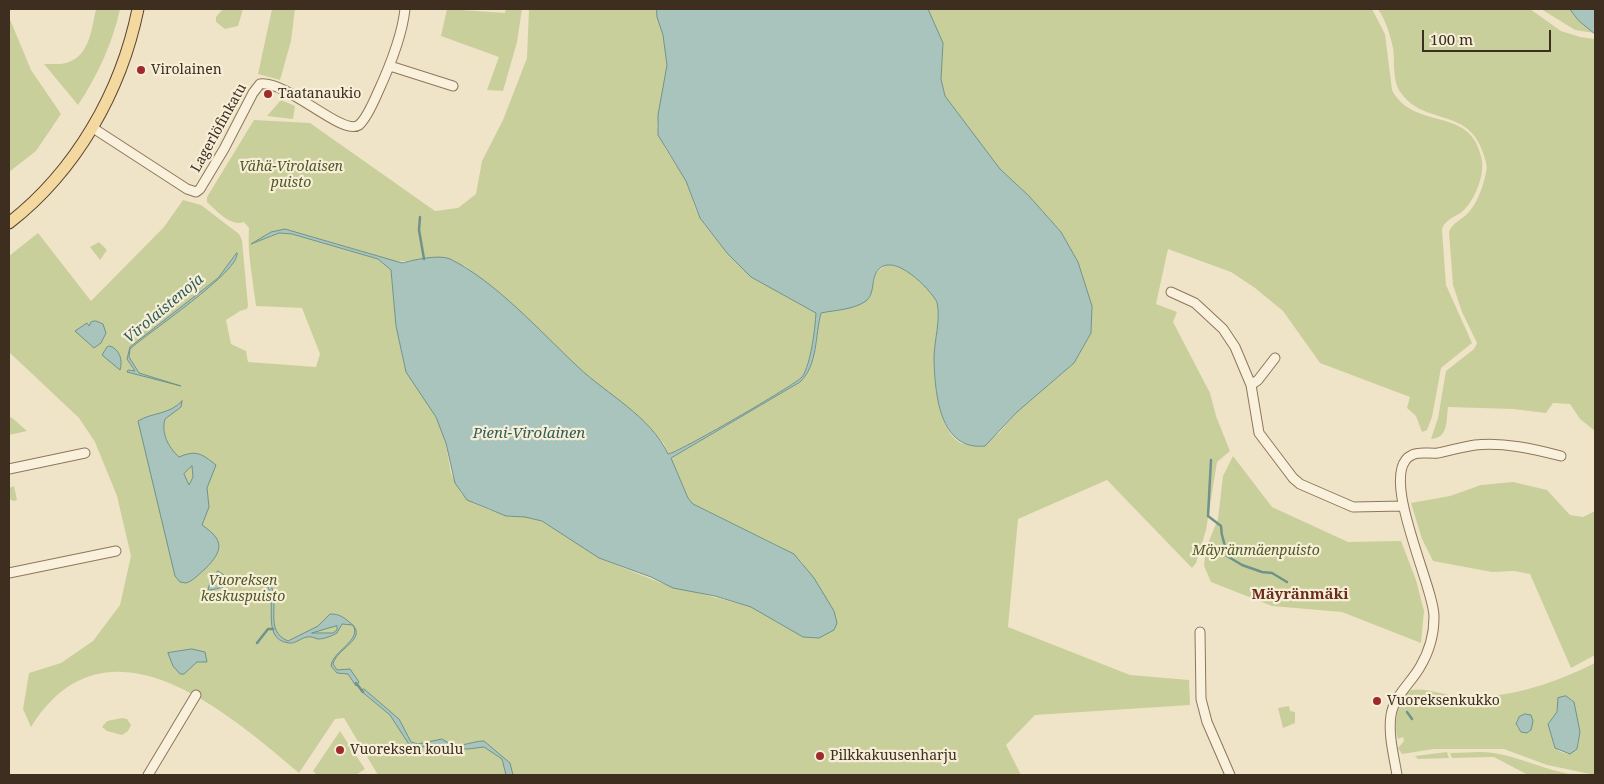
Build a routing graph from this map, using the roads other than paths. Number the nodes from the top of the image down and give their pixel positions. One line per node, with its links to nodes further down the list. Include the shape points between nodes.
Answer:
1 (138, 9): 5 (main road, via 122,64)
2 (405, 9): 3 (street)
3 (390, 66): 4 (street); 5 (street, Lagerlöfinkatu, via 363,119 350,128 296,95 270,85 257,87 224,150 196,192 179,185)
4 (453, 86)
5 (93, 128): 6 (main road, via 56,178)
6 (9, 223)
7 (1171, 292): 9 (street, via 1195,303 1223,329 1235,347)
8 (1275, 358): 9 (street)
9 (1251, 384): 13 (street, via 1259,433 1300,484 1353,507)
10 (85, 454): 12 (street)
11 (1561, 456): 13 (street, via 1515,446 1477,445 1412,454 1405,462 1402,474)
12 (9, 469)
13 (1403, 506): 20 (street, via 1413,546 1432,597 1434,616 1430,645 1424,659 1400,695 1392,714 1391,734)
14 (116, 551): 15 (street)
15 (9, 573)
16 (1200, 632): 19 (street, via 1201,699 1207,722)
17 (196, 695): 18 (street)
18 (148, 775)
19 (1230, 775)
20 (1397, 775)

